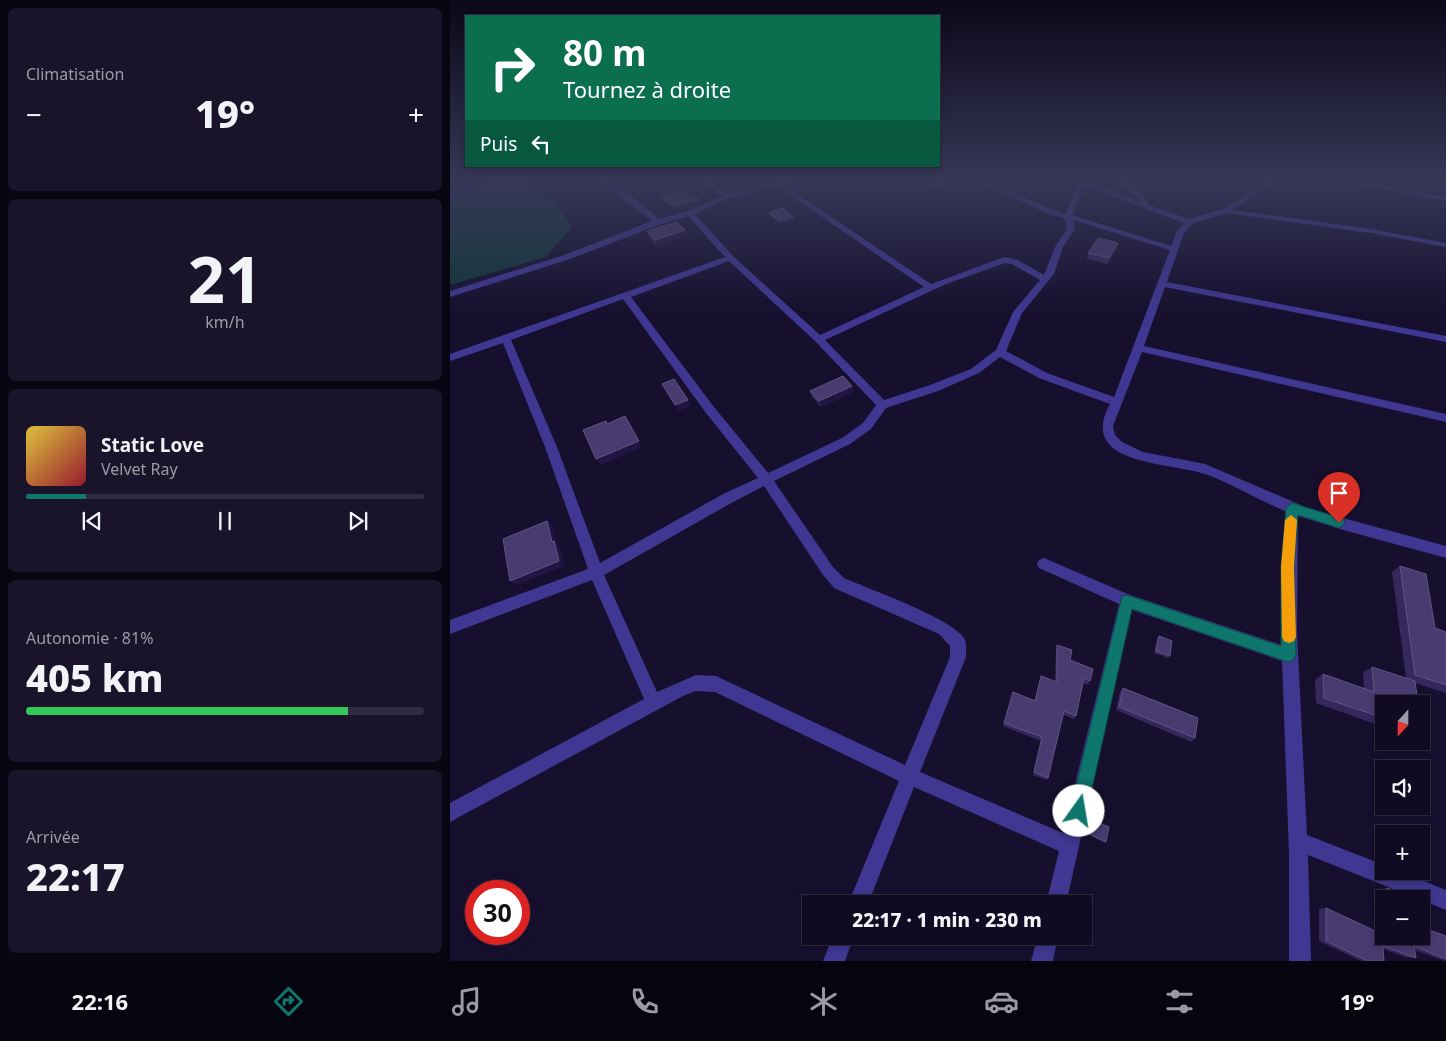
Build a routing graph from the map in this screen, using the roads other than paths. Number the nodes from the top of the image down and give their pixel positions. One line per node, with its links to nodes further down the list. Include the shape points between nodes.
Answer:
1 (648, 226): 14 (street, via 567,257)
2 (701, 226): 10 (street)
3 (840, 226): 13 (street)
4 (1069, 226): 11 (street)
5 (1101, 226): 9 (street)
6 (1186, 226): 9 (street)
7 (1334, 226): 8 (street)
8 (1446, 245)
9 (1174, 249): 12 (street)
10 (730, 258): 15 (street); 16 (street)
11 (1045, 279): 13 (street, via 1015,262 1004,260); 20 (street, via 1018,312)
12 (1161, 284): 17 (street); 19 (street)
13 (931, 288): 16 (street)
14 (450, 294)
15 (624, 295): 18 (street); 25 (street, via 710,410)
16 (819, 339): 23 (street)
17 (1446, 339)
18 (506, 340): 21 (street); 29 (street, via 551,447)
19 (1140, 348): 22 (street); 24 (street)
20 (1000, 352): 22 (street, via 1044,377 1095,392); 23 (street, via 975,371)
21 (450, 358)
22 (1117, 403): 26 (street, via 1107,430 1120,446 1139,456 1206,470)
23 (882, 405): 25 (street, via 867,426 846,441)
24 (1446, 418)
25 (766, 478): 29 (street); 34 (street, via 839,583 944,629 958,643 958,657)
26 (1292, 508): 27 (street); 32 (street)
27 (1446, 552)
28 (1044, 564): 30 (street)
29 (596, 572): 31 (street); 33 (street)
30 (1127, 601): 32 (street); 37 (street)
31 (450, 627)
32 (1288, 655): 36 (street)
33 (654, 703): 34 (street, via 696,683 716,684); 35 (street)
34 (910, 776): 37 (street); 38 (street)
35 (450, 813)
36 (1298, 840): 40 (street); 45 (street)
37 (1070, 846): 39 (street)
38 (862, 895)
39 (1058, 895)
40 (1446, 900)
41 (840, 945): 43 (street)
42 (1046, 945): 44 (street)
43 (834, 961)
44 (1042, 961)
45 (1300, 961)

